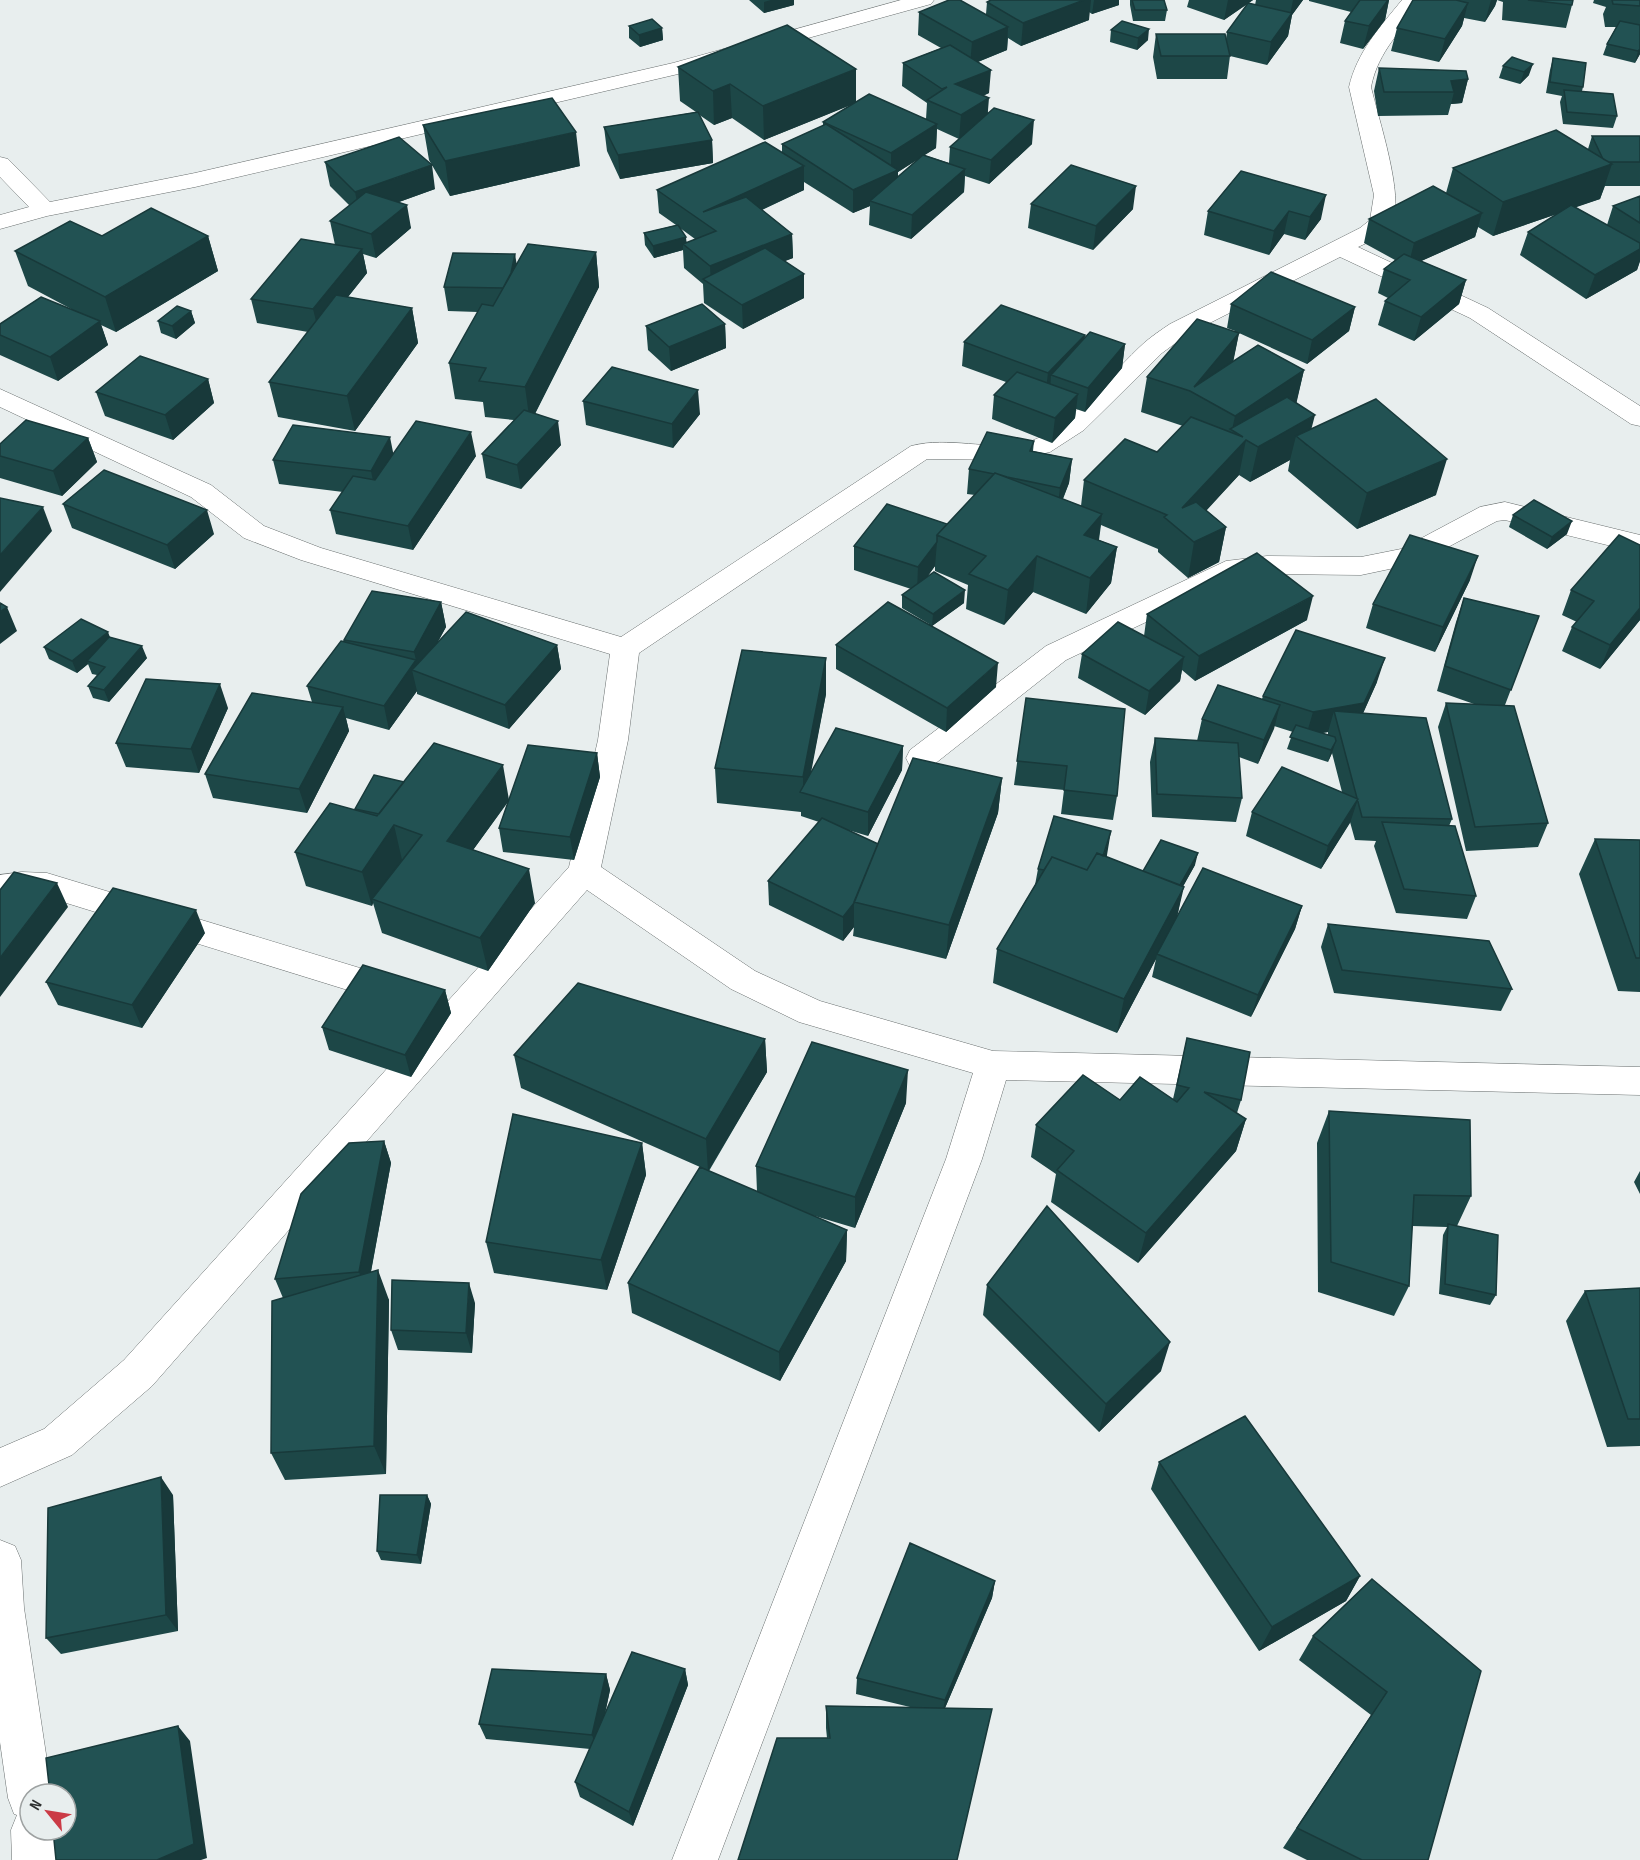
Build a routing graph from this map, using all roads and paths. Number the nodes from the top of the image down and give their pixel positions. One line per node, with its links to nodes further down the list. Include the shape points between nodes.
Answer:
1 (924, 0): 4 (street, via 678,68 195,180)
2 (1413, 0): 6 (street, via 1370,56 1361,77 1385,195 1381,222)
3 (0, 164): 4 (street)
4 (45, 210): 5 (street)
5 (0, 222)
6 (1338, 247): 8 (street, via 1479,313); 10 (street, via 1179,329 1152,349 1070,428 1040,448 1025,452 920,452)
7 (0, 397): 10 (street, via 201,491 254,532 311,554)
8 (1640, 418)
9 (1640, 544): 11 (street, via 1505,511 1490,513 1408,557 1361,566 1236,568 1056,654)
10 (625, 648): 12 (street, via 613,740)
11 (921, 758)
12 (584, 872): 14 (street); 15 (street, via 743,980 811,1012)
13 (0, 887): 14 (street, via 47,885)
14 (458, 1012): 17 (street, via 138,1373 58,1442)
15 (993, 1065): 16 (street); 22 (street, via 964,1159)
16 (1640, 1081)
17 (0, 1467)
18 (0, 1560): 19 (street)
19 (28, 1782)
20 (34, 1842): 21 (street)
21 (35, 1860)
22 (695, 1860)

